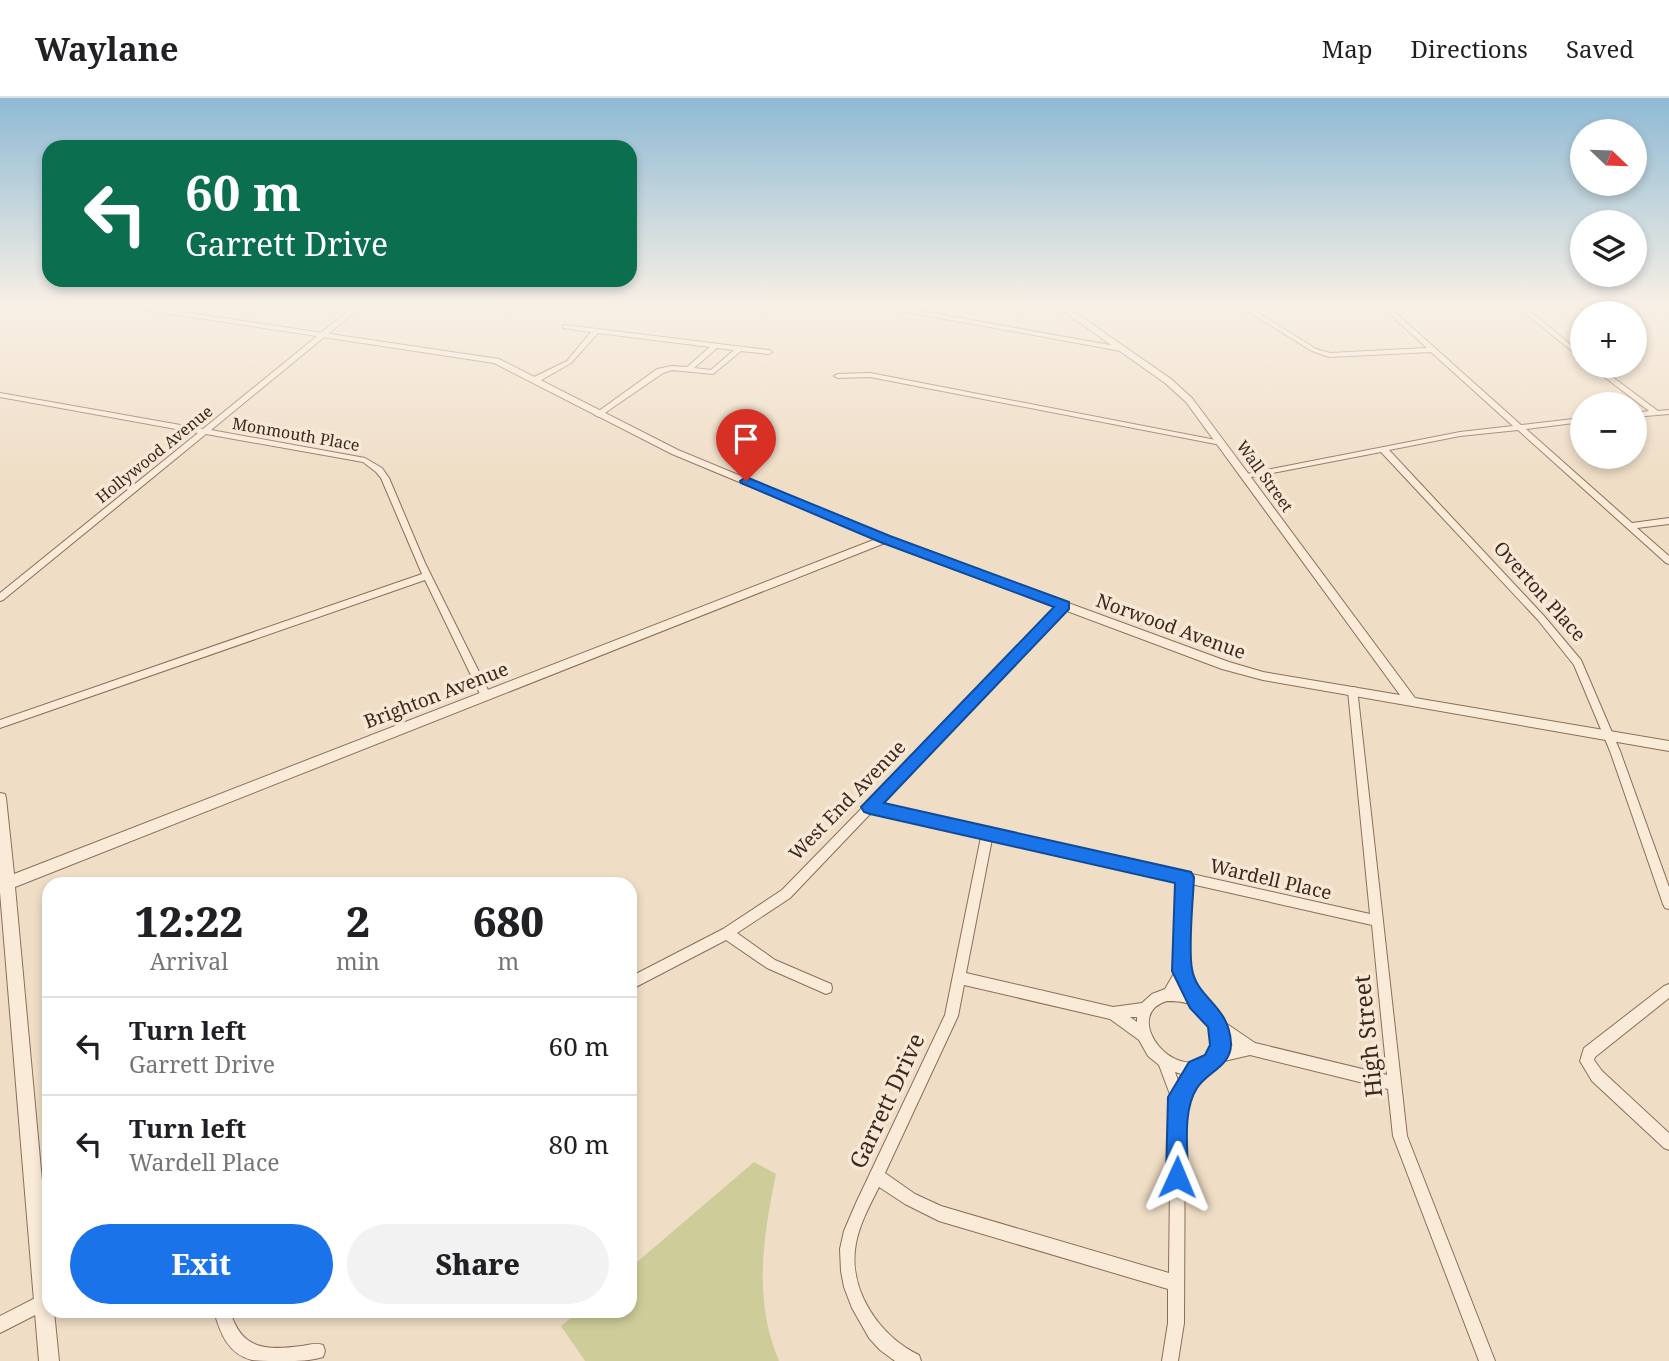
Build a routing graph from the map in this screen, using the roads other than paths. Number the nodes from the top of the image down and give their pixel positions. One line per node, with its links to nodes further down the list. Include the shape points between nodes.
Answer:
1 (286, 365): 19 (street, Hollywood Avenue)
2 (504, 365): 11 (street, Norwood Avenue)
3 (563, 365): 11 (street)
4 (694, 365): 8 (street)
5 (721, 365): 8 (street, via 713,372)
6 (1144, 365): 20 (street, Wall Street, via 1181,390)
7 (1448, 365): 18 (street)
8 (688, 370): 16 (street, via 668,368 655,373)
9 (838, 376): 20 (street, via 870,375)
10 (1610, 378): 14 (street)
11 (535, 380): 16 (street, Norwood Avenue)
12 (0, 396): 19 (street, Monmouth Place)
13 (1669, 412): 14 (street)
14 (1656, 413): 15 (street)
15 (1647, 414)
16 (599, 415): 25 (street, Norwood Avenue, via 675,452)
17 (1570, 422): 18 (street)
18 (1519, 427): 21 (street); 24 (street)
19 (205, 431): 27 (street, Monmouth Place, via 351,456 375,466 385,478); 28 (street, Hollywood Avenue)
20 (1221, 443): 22 (street, Wall Street)
21 (1383, 449): 22 (street); 34 (street, Overton Place, via 1570,652 1585,675)
22 (1245, 476): 32 (street, Wall Street)
23 (1669, 521): 24 (street)
24 (1630, 526): 26 (street)
25 (885, 539): 29 (street, Norwood Avenue); 31 (street, Brighton Avenue)
26 (1669, 561)
27 (427, 576): 31 (street, Monmouth Place); 33 (street)
28 (0, 598)
29 (1064, 606): 30 (street, Norwood Avenue, via 1226,666); 37 (street, West End Avenue)
30 (1353, 691): 32 (street, Norwood Avenue); 42 (street, High Street)
31 (486, 696): 40 (street, Brighton Avenue)
32 (1410, 700): 34 (street, Norwood Avenue)
33 (0, 724)
34 (1609, 735): 35 (street, Norwood Avenue); 41 (street, Overton Place)
35 (1669, 746)
36 (0, 798): 40 (street)
37 (870, 807): 38 (street, Wardell Place); 43 (street, West End Avenue, via 786,894)
38 (987, 833): 39 (street, Wardell Place); 45 (street, Garrett Drive)
39 (1185, 877): 42 (street, Wardell Place); 44 (street)
40 (4, 885): 63 (street)
41 (1669, 904)
42 (1378, 921): 59 (street, High Street)
43 (727, 933): 46 (street, West End Avenue); 47 (street, via 771,964)
44 (1182, 971): 49 (street); 50 (street)
45 (960, 978): 52 (street); 62 (street, Garrett Drive, via 938,1048)
46 (637, 980)
47 (826, 988)
48 (1669, 990): 61 (street, via 1589,1053 1587,1061)
49 (1169, 994): 50 (street); 51 (street, via 1159,996)
50 (1197, 1002): 53 (street)
51 (1146, 1009): 52 (street); 54 (street)
52 (1113, 1013): 54 (street)
53 (1218, 1026): 55 (street); 56 (street, via 1221,1047)
54 (1144, 1036): 57 (street)
55 (1250, 1048): 56 (street); 59 (street)
56 (1217, 1056): 58 (street)
57 (1164, 1061): 58 (street); 60 (street)
58 (1197, 1070): 60 (street)
59 (1394, 1084): 73 (street, High Street, via 1400,1136)
60 (1178, 1097): 64 (street)
61 (1669, 1143)
62 (877, 1177): 64 (street, via 939,1213); 71 (street, Garrett Drive, via 852,1230 847,1254 864,1316 883,1344)
63 (42, 1252)
64 (1175, 1283): 72 (street, via 1176,1324)
65 (42, 1303): 68 (street)
66 (48, 1318): 70 (street)
67 (224, 1318): 69 (street, via 229,1340 242,1353 261,1360)
68 (0, 1325)
69 (317, 1351)
70 (49, 1361)
71 (913, 1361)
72 (1170, 1361)
73 (1487, 1361)

